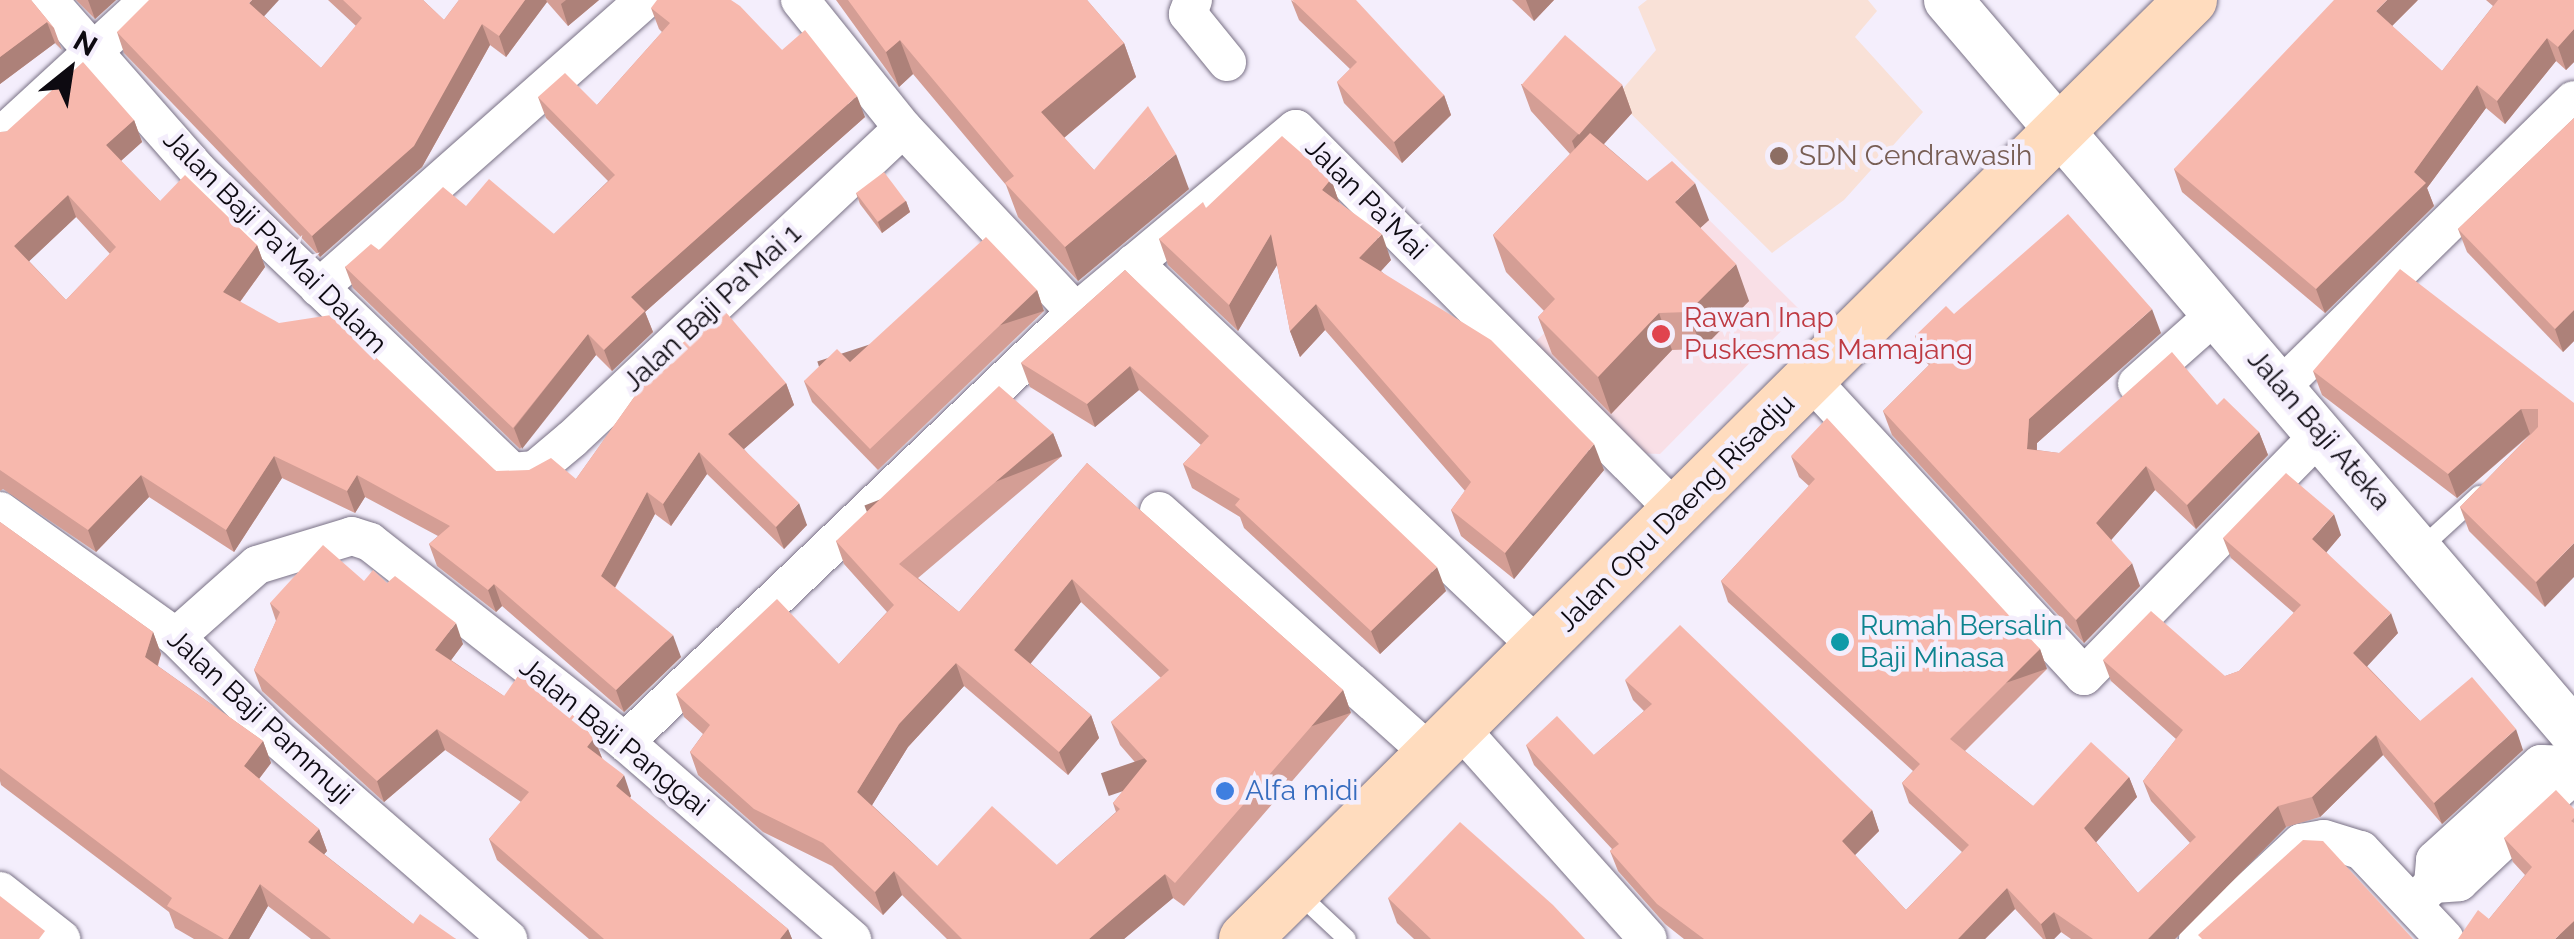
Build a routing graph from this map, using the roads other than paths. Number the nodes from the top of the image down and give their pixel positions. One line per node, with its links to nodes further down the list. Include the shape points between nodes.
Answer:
1 (48, 0): 8 (street, Jalan Baji Pa'Mai Dalam)
2 (148, 0): 8 (street)
3 (645, 0): 15 (street)
4 (800, 0): 11 (street)
5 (1193, 0): 9 (street, via 1188,14)
6 (1948, 0): 12 (street, Jalan Baji Ateka)
7 (2191, 0): 12 (main road, Jalan Opu Daeng Risadju)
8 (95, 49): 13 (street); 15 (street, Jalan Baji Pa'Mai Dalam, via 198,172)
9 (1227, 62)
10 (2574, 100): 19 (street)
11 (904, 128): 16 (street); 22 (street, Jalan Baji Pa'Mai 1, via 572,439 535,470)
12 (2056, 135): 17 (street, Jalan Baji Ateka); 18 (main road, Jalan Opu Daeng Risadju)
13 (0, 137)
14 (1134, 263): 16 (street, Jalan Pa'Mai); 26 (street, Jalan Pa'Mai, via 1296,129); 29 (street)
15 (320, 288): 22 (street, Jalan Baji Pa'Mai Dalam)
16 (1076, 312): 31 (street, Jalan Pa'Mai)
17 (2217, 312): 19 (street, Jalan Baji Ateka); 20 (street)
18 (1810, 379): 21 (street, via 2084,676); 26 (main road, Jalan Opu Daeng Risadju)
19 (2283, 385): 21 (street, Jalan Baji Ateka)
20 (2112, 406)
21 (2322, 432): 27 (street, Jalan Baji Ateka)
22 (512, 472)
23 (2494, 482): 27 (lane)
24 (1160, 510): 30 (street)
25 (0, 511): 28 (street, Jalan Baji Pammuji)
26 (1677, 512): 29 (main road, Jalan Opu Daeng Risadju)
27 (2420, 549): 32 (street, Jalan Baji Ateka)
28 (176, 637): 31 (street, Jalan Baji Panggai, via 257,565 352,536 370,542); 37 (street, Jalan Baji Pammuji, via 278,739)
29 (1540, 650): 30 (main road, Jalan Opu Daeng Risadju)
30 (1443, 739): 33 (main road, Jalan Opu Daeng Risadju); 41 (street)
31 (625, 742): 38 (street, Jalan Baji Panggai)
32 (2571, 751): 35 (street, via 2560,787 2460,882)
33 (1294, 889): 39 (main road, Jalan Opu Daeng Risadju); 40 (lane)
34 (0, 892): 36 (street)
35 (2423, 893): 42 (street, via 2361,850 2324,838 2302,843); 43 (street)
36 (60, 939)
37 (508, 939)
38 (852, 939)
39 (1245, 939)
40 (1347, 939)
41 (1648, 939)
42 (2198, 939)
43 (2445, 939)

